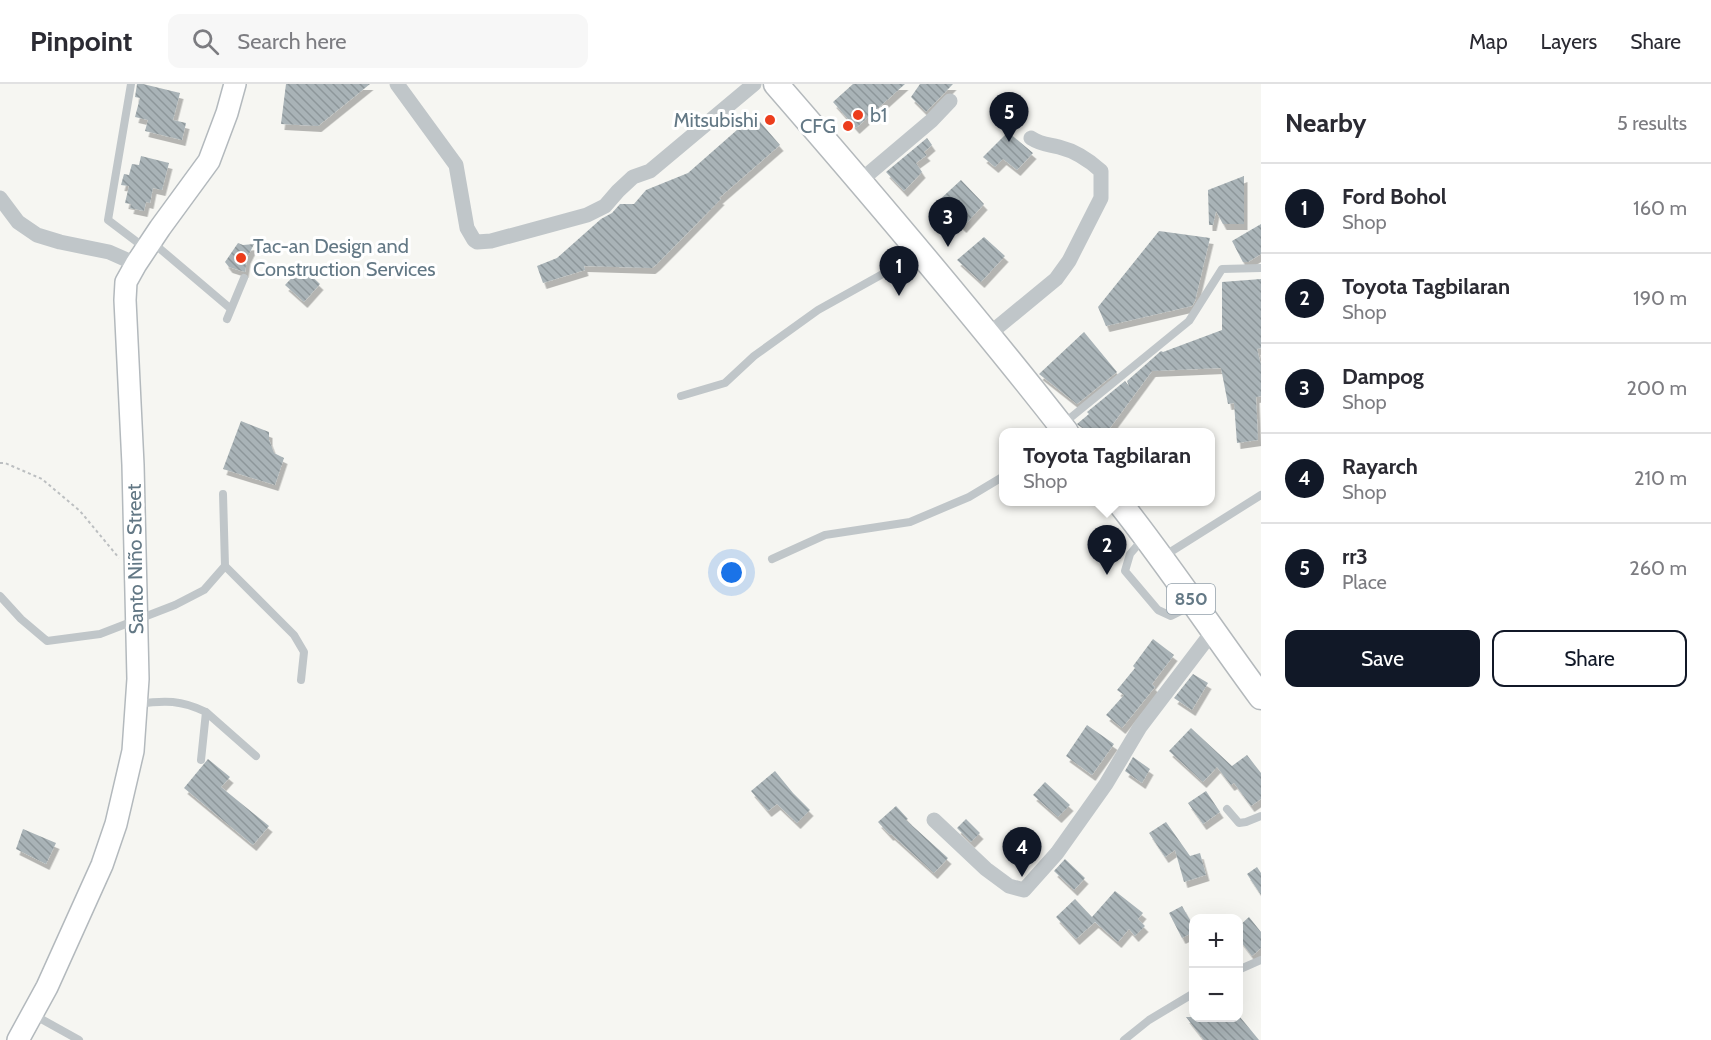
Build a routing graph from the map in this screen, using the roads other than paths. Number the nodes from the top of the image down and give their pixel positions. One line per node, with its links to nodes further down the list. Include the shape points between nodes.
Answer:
1 (131, 84): 11 (lane, via 108,220)
2 (235, 84): 11 (main road, Santo Niño Street, via 209,161)
3 (397, 84): 4 (street, via 456,165 466,228 477,242 587,215 605,206 633,177 650,171)
4 (754, 84)
5 (776, 84): 8 (main road)
6 (951, 101): 8 (street)
7 (1031, 138): 16 (street, via 1090,160 1101,171 1101,198 1056,279)
8 (860, 180): 10 (main road)
9 (0, 198): 11 (street, via 18,222 38,235 109,252)
10 (914, 246): 16 (main road); 17 (lane, via 888,271 818,310 754,356 725,383)
11 (144, 251): 14 (lane); 30 (main road, Santo Niño Street, via 126,282 125,300)
12 (1261, 268): 19 (lane, via 1222,270 1189,321)
13 (244, 278): 14 (lane)
14 (231, 309): 15 (lane)
15 (227, 319)
16 (988, 335): 18 (main road)
17 (681, 396)
18 (1062, 428)
19 (1064, 428)
20 (999, 479): 26 (lane, via 969,497 910,522 825,535)
21 (223, 494): 27 (lane)
22 (1261, 495): 25 (lane)
23 (1123, 506): 24 (main road, 850)
24 (1146, 536): 25 (main road, 850); 29 (lane, via 1130,554 1125,571 1158,610 1171,616)
25 (1162, 557): 29 (main road, 850)
26 (772, 559)
27 (225, 566): 30 (lane, via 204,590); 32 (lane, via 294,635 304,652)
28 (0, 596): 30 (lane, via 47,641 100,634)
29 (1193, 602): 31 (main road, 850)
30 (137, 619): 34 (main road, Santo Niño Street)
31 (1213, 631): 33 (main road, 850); 40 (street, via 1140,727 1057,853 1024,890 1009,886 986,869)
32 (301, 680)
33 (1261, 697)
34 (136, 704): 35 (lane, via 189,704); 44 (main road, Santo Niño Street, via 133,751 116,824 102,865)
35 (206, 712): 36 (lane); 37 (lane)
36 (256, 756)
37 (201, 760)
38 (1227, 808): 39 (lane, via 1239,823)
39 (1261, 816)
40 (934, 820)
41 (1261, 960): 42 (lane)
42 (1243, 968)
43 (1189, 996): 47 (lane)
44 (33, 1014): 45 (main road, Santo Niño Street); 46 (lane)
45 (18, 1040)
46 (79, 1040)
47 (1124, 1040)

